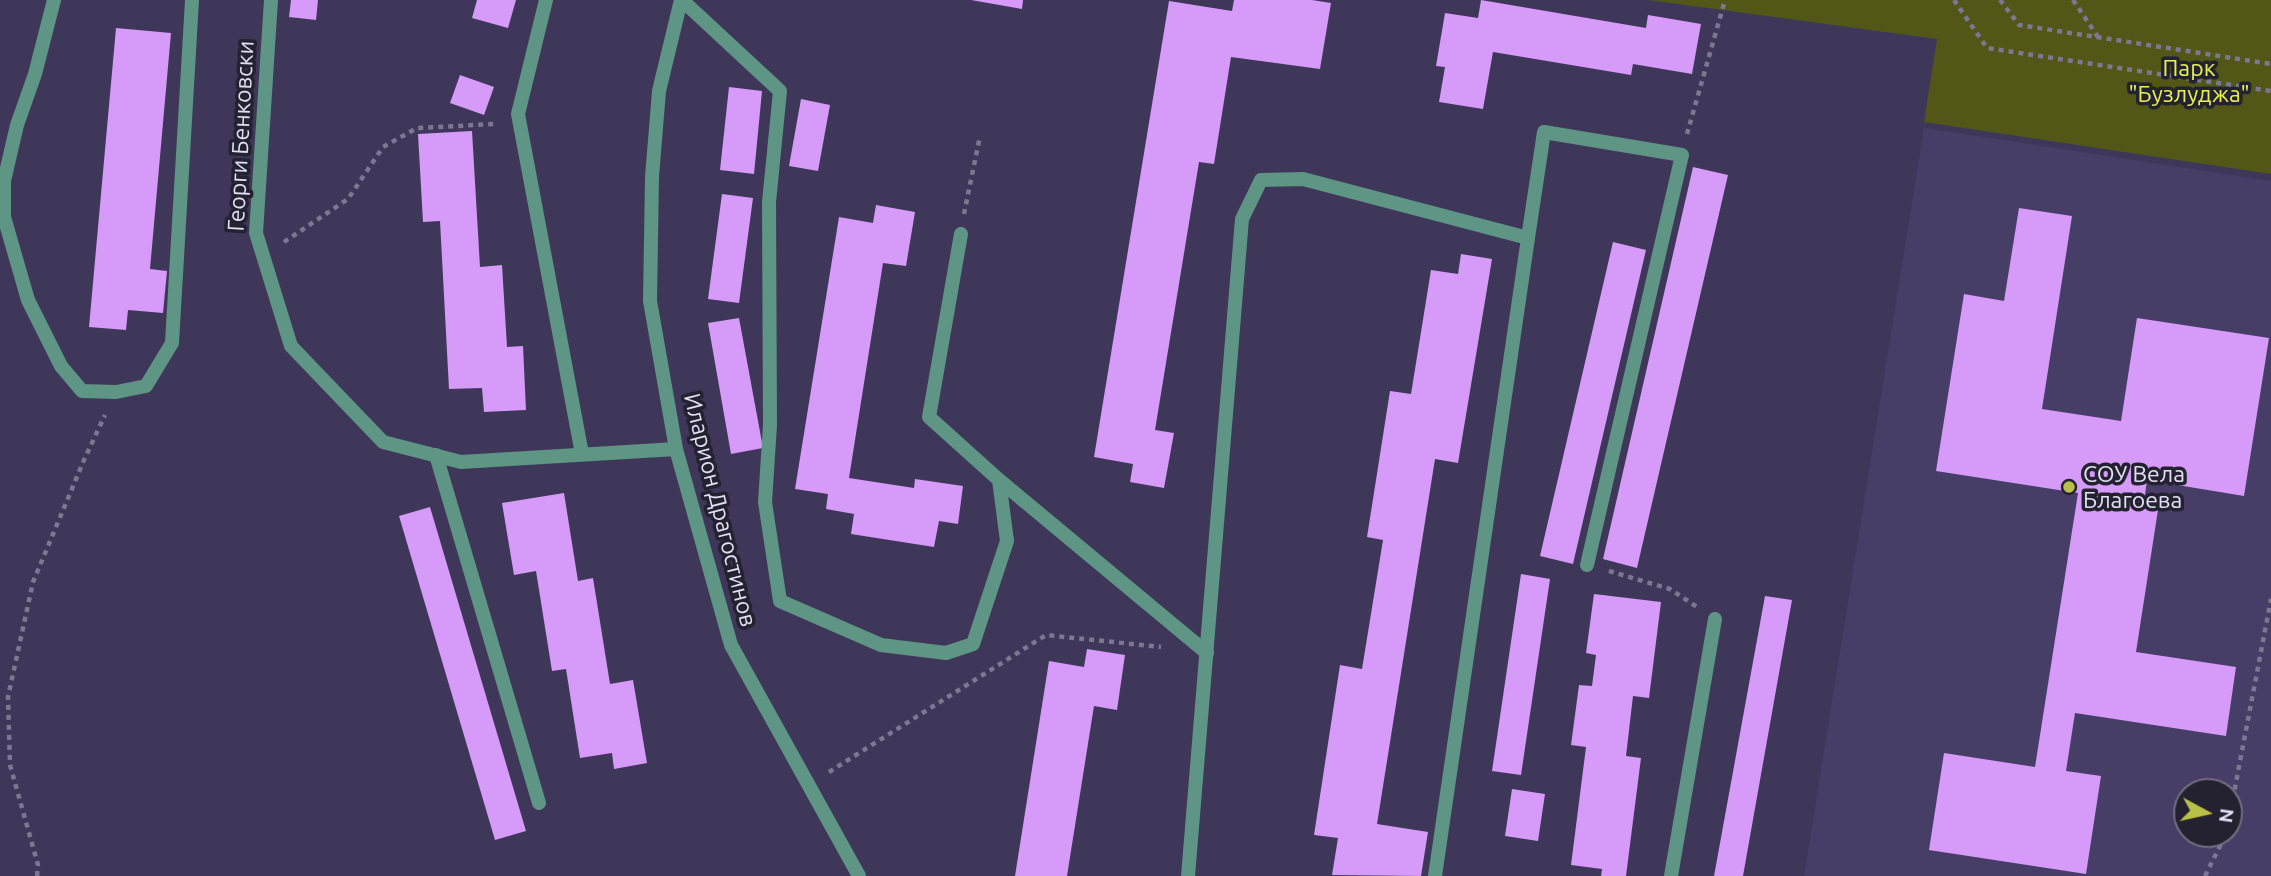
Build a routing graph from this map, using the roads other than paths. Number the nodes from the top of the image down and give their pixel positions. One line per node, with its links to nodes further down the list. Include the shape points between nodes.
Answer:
1 (54, 0): 2 (street, via 4,181 4,217 28,300 61,366 82,391 116,392 146,386 172,343)
2 (192, 0)
3 (271, 0): 10 (street, Георги Бенковски, via 256,233 291,346 383,442)
4 (546, 0): 9 (street, via 518,114)
5 (681, 0): 8 (street, Иларион Драгостинов, via 659,90 650,301); 11 (street, via 780,91 769,202 770,425 765,502 780,601 881,645 946,653 973,644 1007,541)
6 (961, 234): 11 (street, via 929,417)
7 (1528, 238): 12 (street, via 1544,132 1682,155); 14 (street, via 1303,179 1261,180 1242,219); 18 (street)
8 (676, 449): 9 (street, Георги Бенковски); 16 (street, Иларион Драгостинов, via 731,645)
9 (582, 454): 10 (street, Георги Бенковски, via 461,461)
10 (436, 455): 15 (street)
11 (999, 480): 14 (street)
12 (1587, 565)
13 (1716, 619): 19 (street)
14 (1207, 653): 17 (street)
15 (539, 803)
16 (859, 876)
17 (1188, 876)
18 (1435, 876)
19 (1671, 876)

